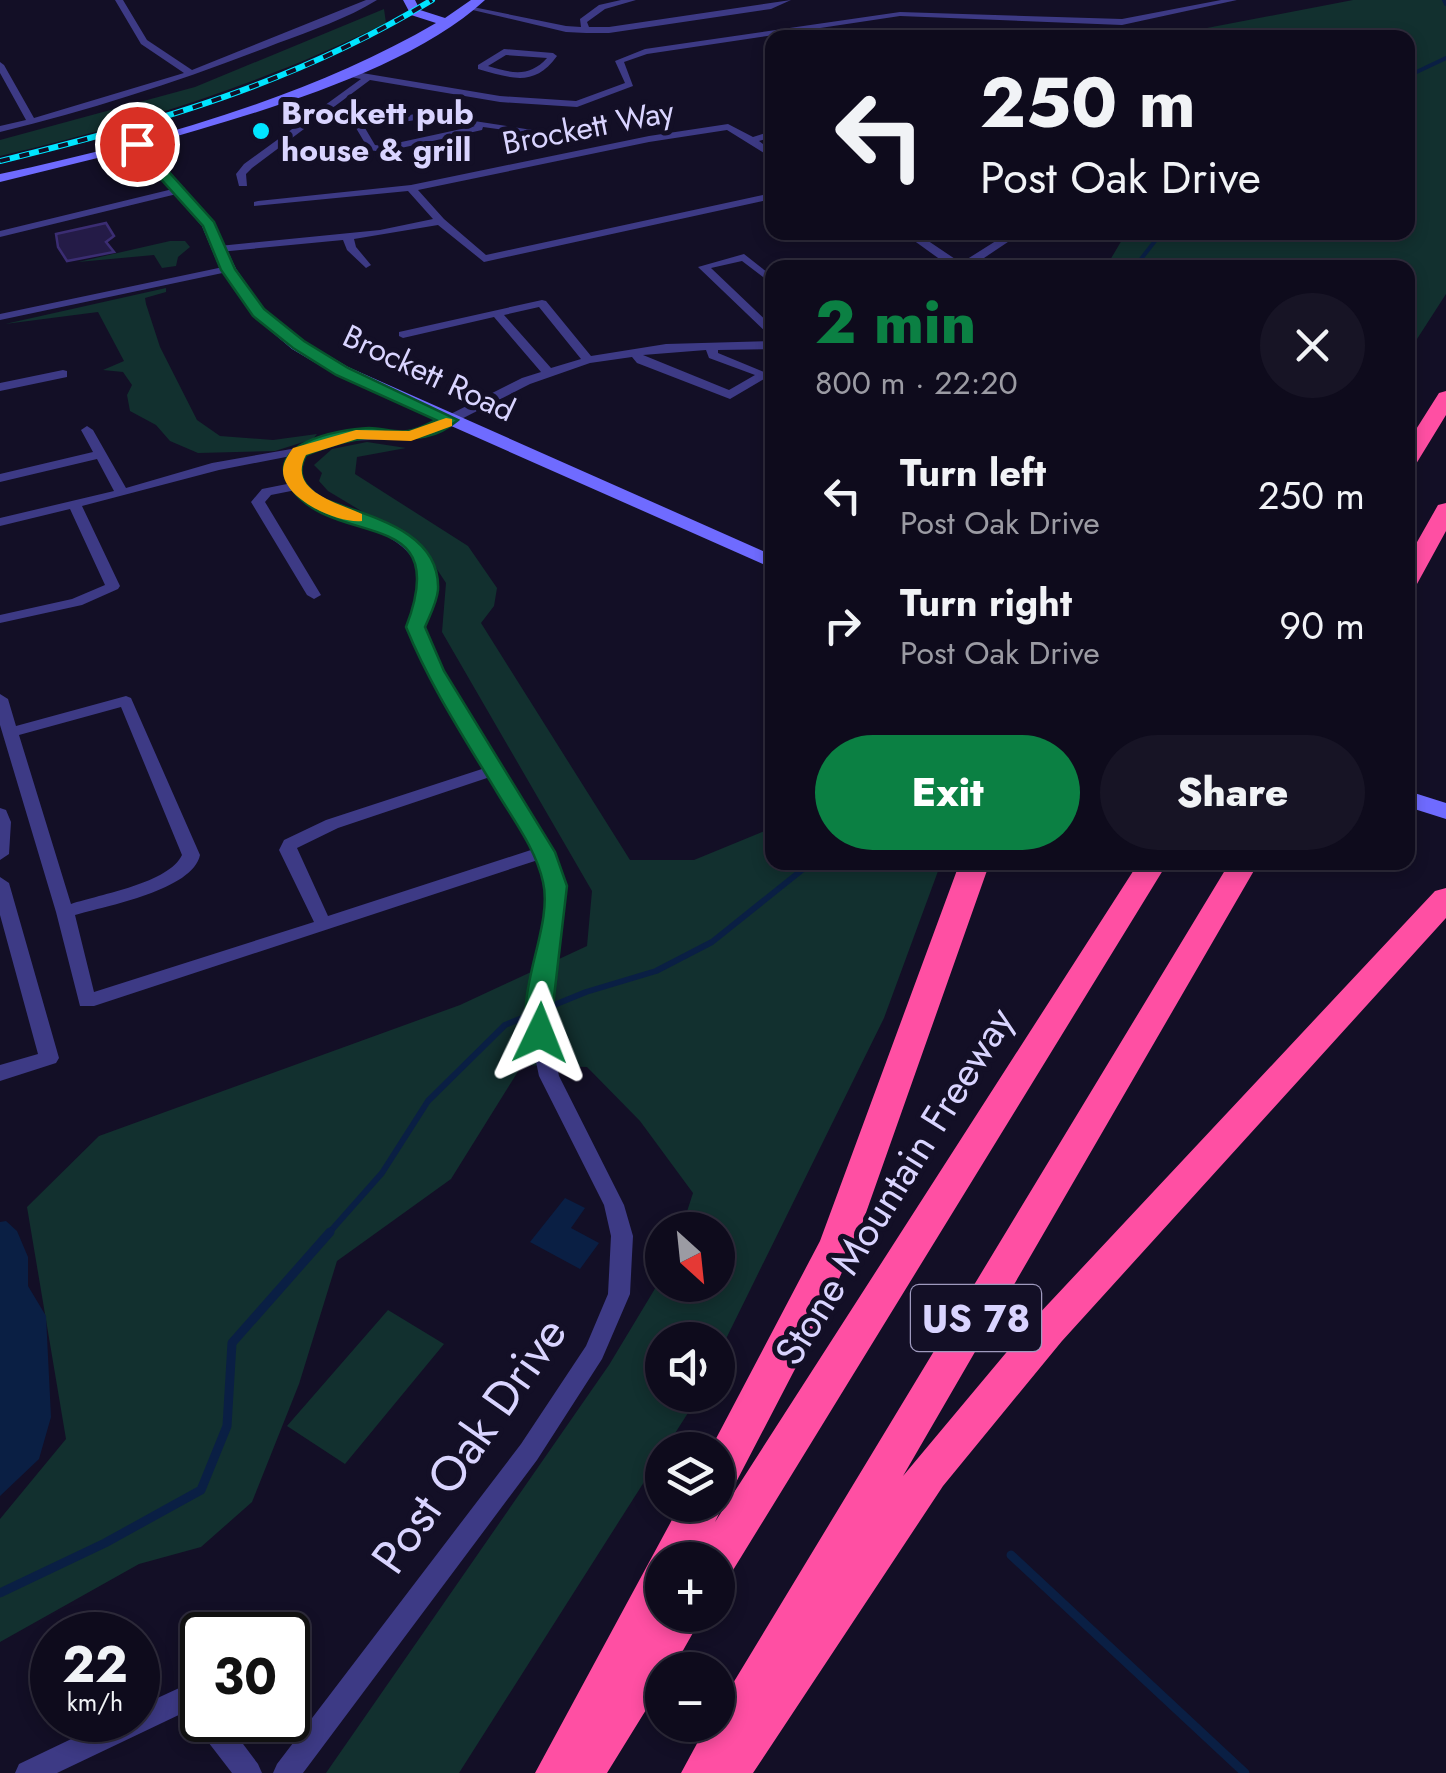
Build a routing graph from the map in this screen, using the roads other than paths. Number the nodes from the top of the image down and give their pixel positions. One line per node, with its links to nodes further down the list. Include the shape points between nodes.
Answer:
1 (119, 0): 15 (street, via 144,42)
2 (373, 0): 15 (street)
3 (408, 0): 8 (street, via 415,12)
4 (632, 0): 9 (street, via 602,7 583,21)
5 (787, 0): 9 (street, via 638,28)
6 (1233, 0): 10 (street, via 1122,22 900,14)
7 (474, 4): 8 (street); 9 (street, via 540,25)
8 (448, 23): 14 (street, via 409,48)
9 (586, 30)
10 (810, 30)
11 (765, 36): 17 (street, via 626,56 618,61 630,84 576,104)
12 (0, 65): 21 (street)
13 (481, 67): 13 (street, via 504,52 553,56 536,75); 17 (street)
14 (344, 73): 16 (street); 25 (street)
15 (192, 74): 21 (street)
16 (366, 80): 17 (street); 20 (street)
17 (462, 92)
18 (415, 104): 19 (street, via 404,112)
19 (408, 118): 22 (street); 23 (street)
20 (310, 120): 23 (street); 35 (street, via 248,166)
21 (32, 122): 24 (street)
22 (484, 125): 23 (street, via 383,149 372,148); 26 (street)
23 (359, 126)
24 (0, 129)
25 (183, 130): 29 (street); 34 (street, via 164,142)
26 (527, 130)
27 (765, 136): 28 (street, Brockett Way)
28 (752, 140): 30 (street); 36 (street, Brockett Way, via 728,127)
29 (137, 144): 31 (street); 32 (street, Brockett Road)
30 (765, 150)
31 (52, 167): 32 (street, via 112,157); 33 (street)
32 (162, 170): 34 (street, Brockett Road)
33 (0, 178)
34 (188, 180): 41 (street, Brockett Road); 42 (street)
35 (242, 184)
36 (411, 188): 38 (street, Brockett Way); 40 (street)
37 (765, 198): 40 (street, via 484,259)
38 (258, 204)
39 (218, 209): 41 (street)
40 (440, 220): 43 (street)
41 (211, 230): 46 (street, Brockett Road)
42 (0, 234)
43 (348, 237): 46 (street); 49 (street)
44 (919, 240): 47 (street)
45 (1005, 240): 48 (street)
46 (219, 249): 50 (street, Brockett Road)
47 (948, 260)
48 (973, 260)
49 (366, 266)
50 (228, 270): 53 (street); 68 (street, Brockett Road, via 258,312 298,345)
51 (765, 275): 54 (street, via 744,257 703,267)
52 (496, 313): 55 (street); 59 (street, via 542,303); 60 (street)
53 (0, 317)
54 (765, 325)
55 (403, 334)
56 (765, 345): 57 (street)
57 (711, 347): 58 (street); 61 (street, via 712,355)
58 (633, 351): 59 (street); 63 (street, via 730,395)
59 (588, 360): 60 (street)
60 (548, 372): 68 (street)
61 (765, 373)
62 (63, 374): 64 (street)
63 (765, 376)
64 (0, 387)
65 (1446, 387): 67 (highway)
66 (1446, 397): 70 (highway)
67 (1415, 411)
68 (450, 420): 71 (street, via 411,436 356,434); 79 (street, Brockett Road)
69 (88, 430): 72 (street)
70 (1415, 448)
71 (299, 451): 74 (street, via 291,466); 75 (street)
72 (100, 454): 73 (street); 75 (street)
73 (0, 478)
74 (298, 486): 81 (street, via 267,492 258,502); 85 (street, Post Oak Drive, via 317,503 395,533 426,564 429,592 416,627 434,671)
75 (122, 494): 76 (street)
76 (75, 504): 78 (street); 82 (street, via 113,586)
77 (1446, 510): 80 (highway)
78 (0, 522)
79 (765, 559)
80 (1415, 566)
81 (314, 595)
82 (0, 619)
83 (0, 699): 84 (street)
84 (11, 732): 96 (street); 96 (street, via 126,702 190,854 172,879)
85 (495, 770): 89 (street, Post Oak Drive); 97 (street, via 290,844 322,921)
86 (1415, 800): 87 (street)
87 (1446, 810)
88 (0, 814): 90 (street)
89 (544, 852): 97 (street); 107 (street, Post Oak Drive, via 556,886 540,1033 549,1076 614,1205 622,1236 620,1294 594,1352 529,1452)
90 (0, 854)
91 (972, 870): 99 (highway, via 838,1241)
92 (1149, 870): 100 (highway, Stone Mountain Freeway / US 78)
93 (1241, 870): 110 (highway, US 78)
94 (0, 883): 98 (street, via 49,1058)
95 (1446, 899): 111 (highway, via 1049,1329 929,1472)
96 (66, 912): 97 (street, via 88,1001)
97 (332, 923)
98 (0, 1073)
99 (735, 1444)
100 (726, 1542)
101 (645, 1610): 108 (highway)
102 (669, 1632): 109 (highway)
103 (180, 1701): 105 (street)
104 (225, 1742): 106 (street)
105 (28, 1773)
106 (249, 1773)
107 (286, 1773)
108 (558, 1773)
109 (581, 1773)
110 (704, 1773)
111 (726, 1773)

